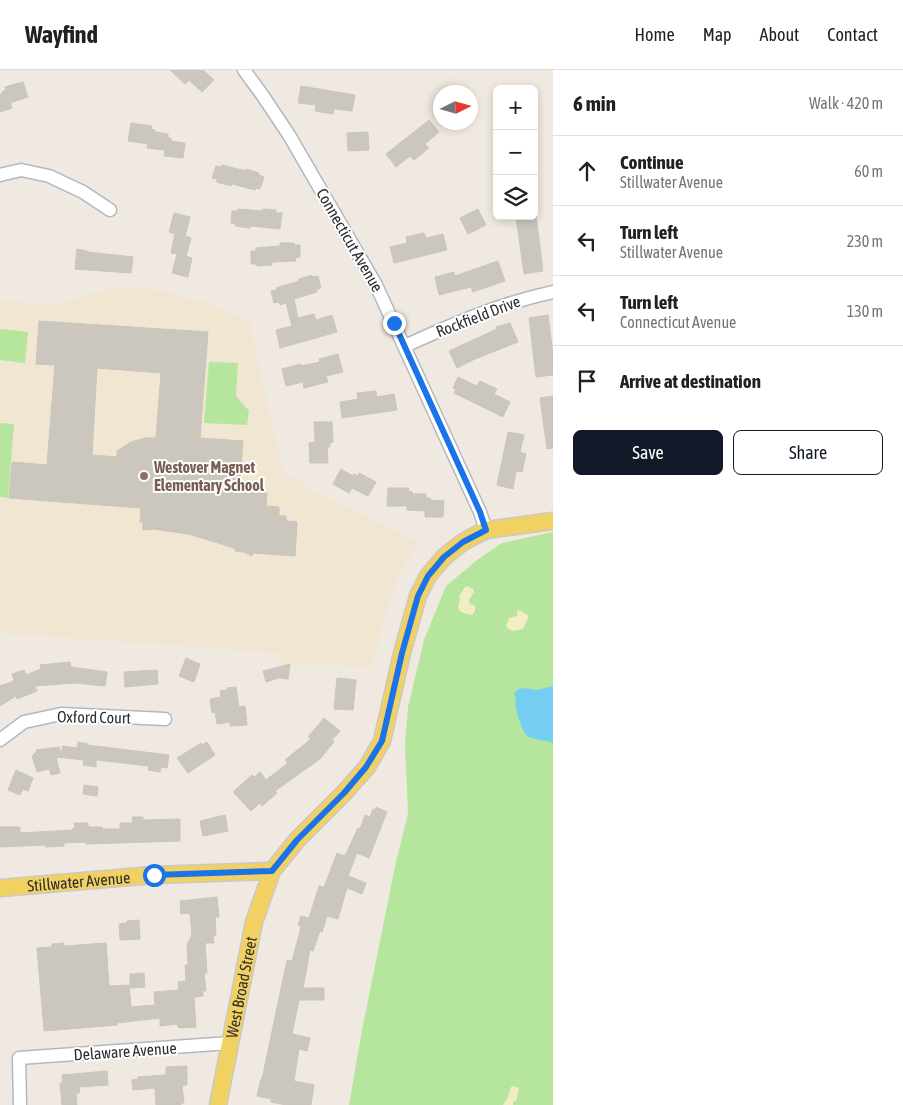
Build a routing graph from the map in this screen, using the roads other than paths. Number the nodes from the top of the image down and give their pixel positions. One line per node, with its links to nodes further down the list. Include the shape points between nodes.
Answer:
1 (244, 70): 5 (street, Connecticut Avenue, via 289,135 355,247)
2 (0, 175): 3 (street, via 20,170 49,176 83,192)
3 (110, 210)
4 (553, 292): 5 (street, Rockfield Drive, via 501,306)
5 (405, 346): 7 (street, Connecticut Avenue)
6 (553, 521): 7 (main road)
7 (486, 530): 10 (main road, via 444,557 428,576 418,596 402,653 382,741 344,793 297,840)
8 (165, 719): 9 (street, Oxford Court, via 61,714 24,722)
9 (0, 740)
10 (272, 871): 11 (main road, Stillwater Avenue, via 154,875); 12 (main road, West Broad Street, via 254,922)
11 (0, 888)
12 (230, 1043): 13 (street, Delaware Avenue, via 19,1058); 14 (main road, West Broad Street)
13 (20, 1105)
14 (218, 1105)

